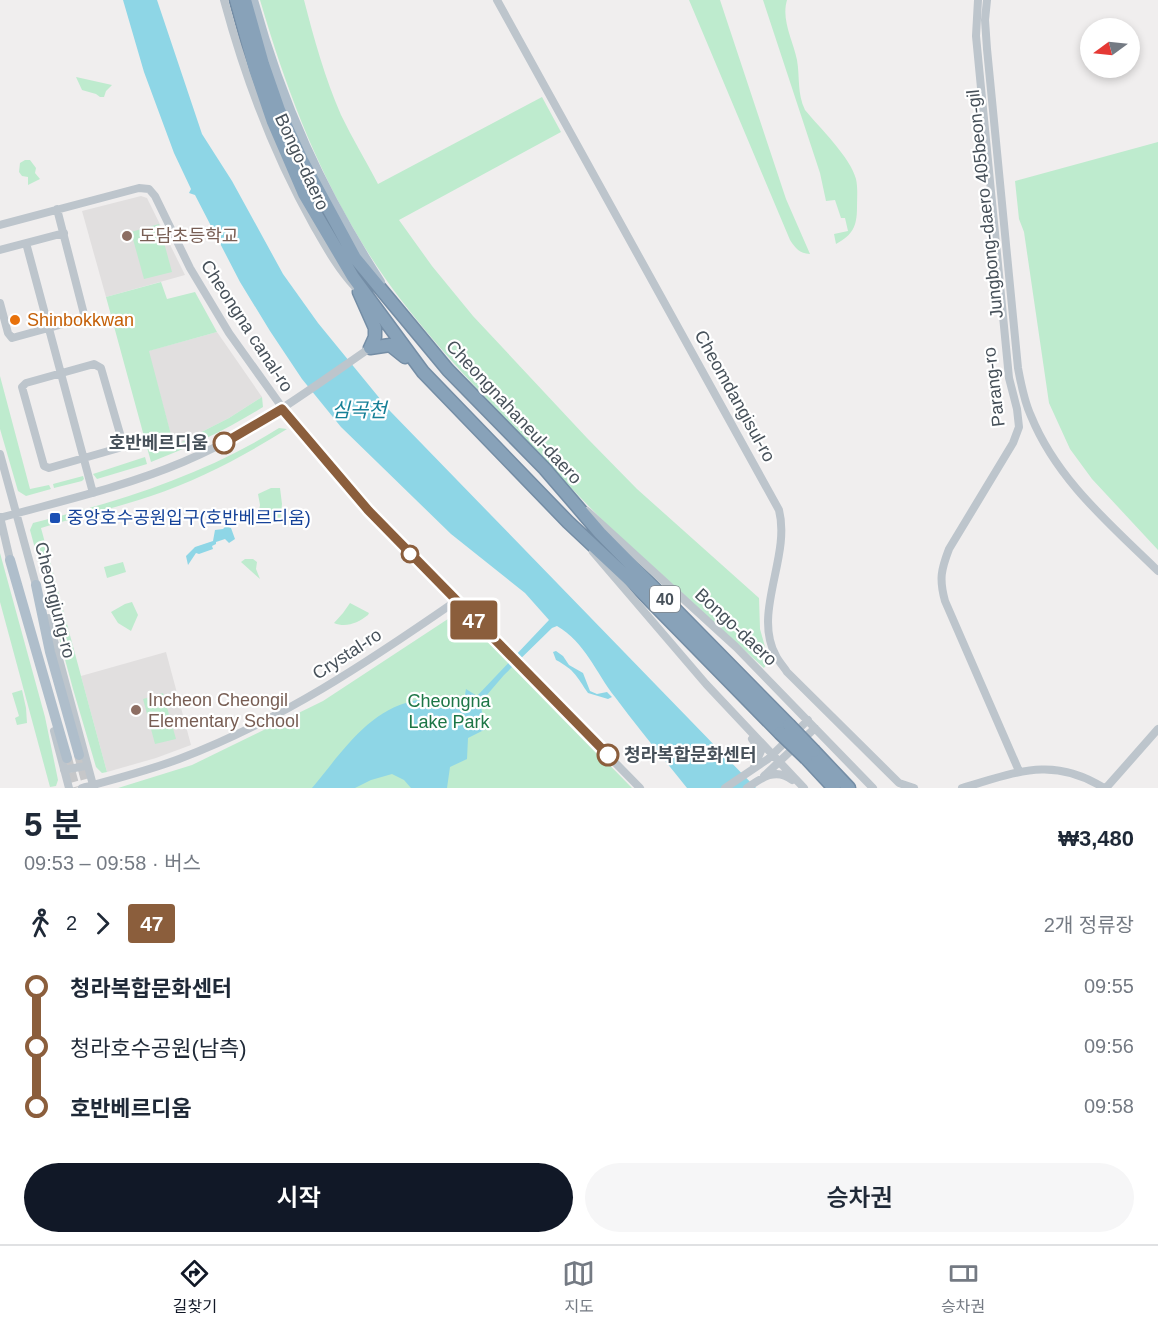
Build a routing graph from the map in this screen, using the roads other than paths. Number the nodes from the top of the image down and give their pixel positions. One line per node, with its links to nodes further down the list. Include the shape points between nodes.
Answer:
1 (224, 0): 14 (street, Bongo-daero / 40, via 265,126)
2 (236, 0): 8 (highway, Cheongnahaneul-daero, via 269,111)
3 (245, 0): 17 (highway, Cheongnahaneul-daero, via 279,110 302,160 355,258)
4 (253, 0): 17 (main road, Bongo-daero / 40, via 285,100 309,156 353,239)
5 (497, 0): 59 (street, Cheomdangisul-ro, via 779,510 783,541 769,631 775,655 787,672 899,783)
6 (978, 0): 47 (street, Parang-ro, via 976,36 1006,347 1019,427 949,549 940,583)
7 (987, 0): 32 (street, Jungbong-daero 405beon-gil, via 987,49 1023,393 1035,425 1060,470)
8 (297, 179): 14 (highway); 18 (highway, Cheongnahaneul-daero, via 353,277)
9 (57, 209): 10 (street, Cheongna canal-ro); 11 (street); 23 (street, Cheongna canal-ro, via 139,188 149,189 229,333)
10 (0, 225)
11 (64, 233): 12 (street); 19 (street, via 85,318)
12 (26, 243): 13 (street); 19 (street)
13 (0, 250)
14 (329, 254): 15 (street, Bongo-daero / 40)
15 (358, 291): 18 (street, Bongo-daero / 40); 20 (highway, via 375,328)
16 (0, 303): 19 (street, via 12,338)
17 (403, 317): 26 (highway, Cheongnahaneul-daero / 40, via 448,370)
18 (384, 319): 21 (highway, Cheongnahaneul-daero / 40)
19 (48, 328): 22 (street)
20 (370, 348): 21 (highway, via 390,345); 23 (street)
21 (423, 372): 30 (highway, Cheongnahaneul-daero / 40)
22 (60, 373): 25 (street); 25 (street, via 22,387 40,454 44,466 49,468); 25 (street, via 94,364 101,368 123,444)
23 (282, 409): 27 (street, via 244,433 183,462); 34 (street, Cheongna canal-ro, via 368,510)
24 (0, 454): 28 (street, Cheongjung-ro)
25 (84, 459): 27 (street)
26 (545, 470): 36 (street, Bongo-daero / 40, via 736,647); 38 (highway, Cheongnahaneul-daero / 40)
27 (93, 493): 28 (street)
28 (17, 513): 29 (street); 33 (street, Cheongjung-ro)
29 (0, 518): 31 (street, Cheongjung-ro)
30 (567, 522): 35 (street, 40); 38 (highway, Cheongnahaneul-daero / 40)
31 (10, 560): 43 (main road, Cheongjung-ro); 46 (street)
32 (1158, 571)
33 (36, 585): 40 (main road, Cheongjung-ro); 44 (street)
34 (456, 601): 49 (street, Crystal-ro, via 333,684 268,720 181,758); 53 (street, Cheongna canal-ro)
35 (740, 719): 42 (street, 40); 45 (street, via 761,751)
36 (808, 720): 37 (street, Bongo-daero / 40); 42 (street)
37 (816, 728): 42 (street); 58 (street, Bongo-daero / 40)
38 (784, 729): 41 (highway, Cheongnahaneul-daero / 40, bridge)
39 (1158, 729): 61 (street)
40 (79, 755)
41 (810, 755): 56 (highway, Cheongnahaneul-daero / 40); 57 (highway, Cheongnahaneul-daero / 40)
42 (777, 757): 45 (street); 48 (street); 50 (street, 40)
43 (67, 758)
44 (87, 763): 46 (street); 49 (street)
45 (754, 767): 54 (street)
46 (64, 770): 51 (street)
47 (1019, 771): 60 (street); 61 (street, via 1054,769 1085,777)
48 (764, 776): 50 (street, via 784,774); 55 (street)
49 (93, 785): 52 (street, Crystal-ro)
50 (803, 787)
51 (69, 788)
52 (82, 788)
53 (640, 788)
54 (724, 788)
55 (747, 788)
56 (834, 788)
57 (849, 788)
58 (873, 788)
59 (914, 788)
60 (962, 788)
61 (1105, 788)

